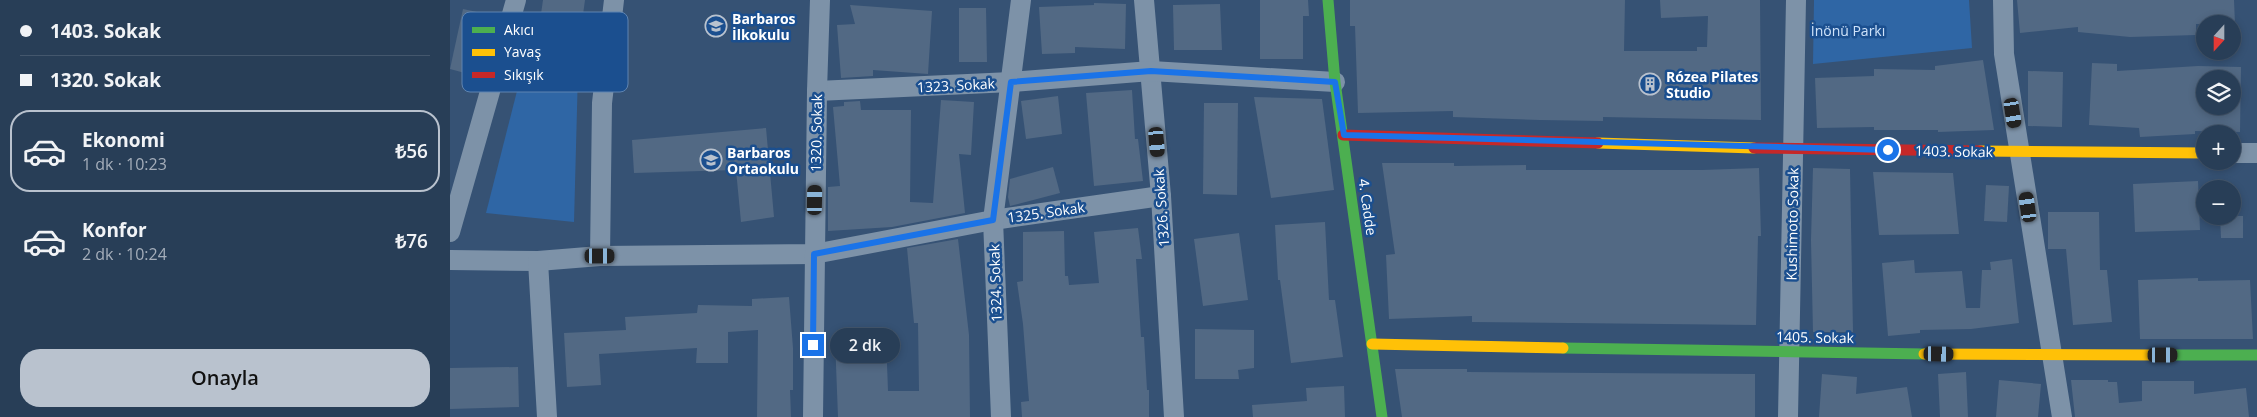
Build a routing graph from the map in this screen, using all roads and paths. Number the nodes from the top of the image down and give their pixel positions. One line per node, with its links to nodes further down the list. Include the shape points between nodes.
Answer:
1 (820, 0): 10 (street, 1320. Sokak)
2 (1020, 0): 8 (street, 1324. Sokak)
3 (1144, 0): 7 (street, 1326. Sokak)
4 (1328, 0): 9 (street, 4. Cadde)
5 (1796, 0): 14 (street, Kushimoto Sokak)
6 (2003, 0): 15 (street, via 2004,54)
7 (1151, 71): 8 (street, 1323. Sokak); 9 (street, 1323. Sokak); 19 (street, 1326. Sokak)
8 (1011, 82): 10 (street, 1323. Sokak); 20 (street, 1324. Sokak)
9 (1335, 82): 13 (street, 4. Cadde)
10 (817, 91): 22 (street, 1320. Sokak)
11 (490, 92): 21 (street)
12 (603, 92): 23 (street)
13 (1344, 135): 14 (street, 1403. Sokak); 26 (street, 4. Cadde)
14 (1794, 149): 15 (street, 1403. Sokak); 27 (street, Kushimoto Sokak)
15 (2020, 152): 16 (street, 1403. Sokak); 28 (street)
16 (2196, 153)
17 (2241, 153): 18 (street)
18 (2257, 153)
19 (1161, 196): 20 (street, 1325. Sokak); 33 (street, 1326. Sokak)
20 (993, 220): 22 (street, 1325. Sokak); 32 (street, 1324. Sokak)
21 (450, 232)
22 (814, 254): 23 (street, 1325. Sokak); 31 (street, 1320. Sokak)
23 (600, 256): 25 (street, 1325. Sokak)
24 (450, 260): 25 (street, 1325. Sokak)
25 (538, 261): 30 (street)
26 (1372, 344): 27 (street, 1405. Sokak); 34 (street, 4. Cadde)
27 (1789, 352): 28 (street, 1405. Sokak); 35 (street, Kushimoto Sokak)
28 (2051, 355): 29 (street, 1405. Sokak); 36 (street)
29 (2257, 355)
30 (547, 417)
31 (813, 417)
32 (1001, 417)
33 (1174, 417)
34 (1382, 417)
35 (1788, 417)
36 (2062, 417)

